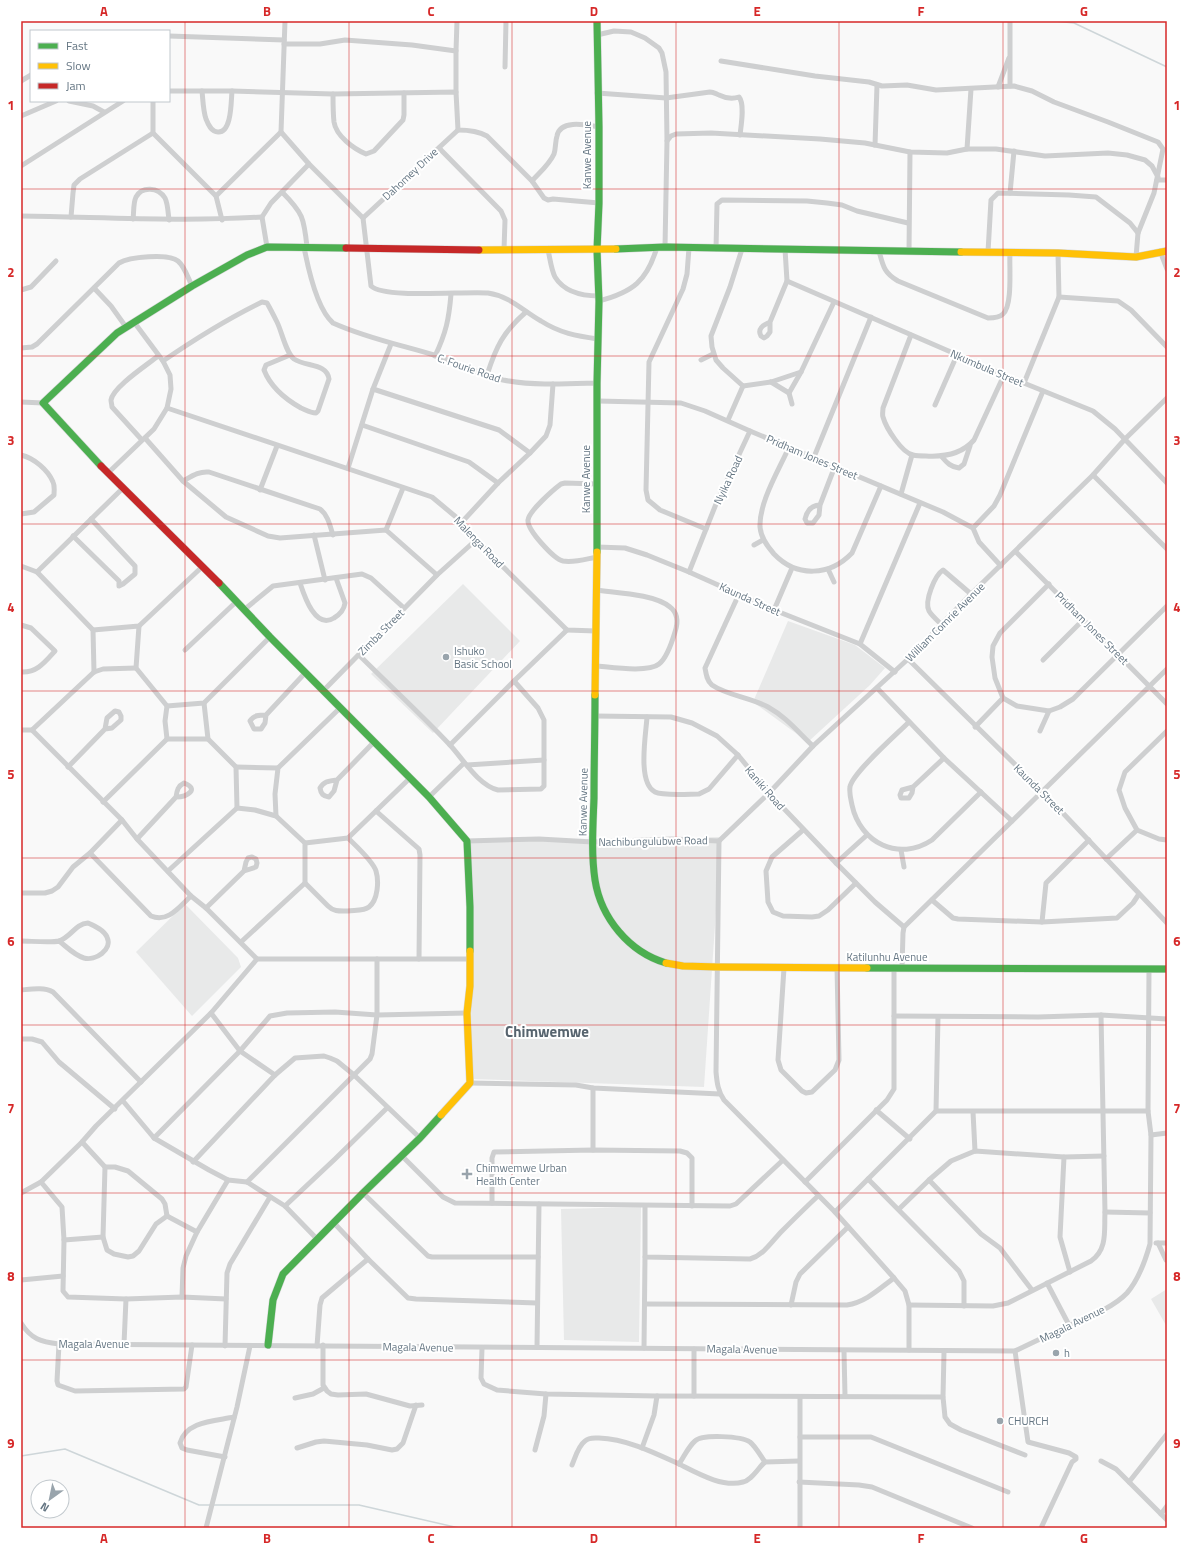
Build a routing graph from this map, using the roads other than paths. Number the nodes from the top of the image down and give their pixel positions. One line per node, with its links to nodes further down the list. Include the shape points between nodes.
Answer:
1 (284, 21): 8 (street)
2 (457, 21): 9 (street)
3 (506, 21): 12 (street)
4 (597, 21): 6 (street, Kanwe Avenue)
5 (1010, 21): 10 (street)
6 (597, 35): 25 (street, Kanwe Avenue); 27 (street, via 614,31 631,32 659,48 664,63)
7 (170, 36): 8 (street)
8 (284, 42): 9 (street, via 320,44 345,40); 22 (street)
9 (456, 51): 24 (street)
10 (1011, 54): 16 (street); 17 (street)
11 (721, 60): 15 (street)
12 (505, 66)
13 (30, 76): 14 (street)
14 (21, 81)
15 (877, 85): 18 (street, via 936,90); 42 (street)
16 (1010, 86): 17 (street); 49 (street, via 1032,91 1158,142 1163,149)
17 (998, 87): 18 (street)
18 (971, 89): 44 (street)
19 (170, 91): 20 (street)
20 (202, 91): 21 (street); 21 (street, via 206,118 212,130 221,132 229,121)
21 (232, 91): 22 (street)
22 (282, 92): 26 (street); 38 (street)
23 (404, 92): 24 (street); 26 (street); 26 (street, via 403,120 374,151 366,154 355,149 336,130)
24 (456, 92): 37 (street)
25 (597, 92): 27 (street); 36 (street, Kanwe Avenue)
26 (333, 94)
27 (666, 98): 40 (street, via 708,92 739,97 742,105); 41 (street)
28 (54, 102): 35 (street)
29 (74, 102): 33 (street)
30 (90, 102): 33 (street)
31 (121, 102): 34 (street)
32 (154, 102): 39 (street)
33 (93, 106): 34 (street)
34 (104, 112): 48 (street)
35 (21, 116)
36 (599, 127): 51 (street, via 580,124 560,129 556,136 552,159); 55 (street, Kanwe Avenue)
37 (458, 130): 43 (street, Dahomey Drive); 51 (street, via 469,130 487,136)
38 (281, 132): 47 (street); 54 (street)
39 (153, 133): 54 (street); 57 (street, via 74,185)
40 (740, 135): 41 (street, via 711,132 676,134); 42 (street)
41 (667, 141): 68 (street)
42 (875, 145): 46 (street)
43 (438, 148): 59 (street, Dahomey Drive); 74 (street, via 501,211 504,220)
44 (967, 149): 45 (street); 46 (street, via 947,153)
45 (1014, 151): 49 (street, via 1045,156 1108,153 1134,156 1152,166); 53 (street)
46 (910, 152): 63 (street)
47 (309, 164): 52 (street); 59 (street)
48 (21, 166)
49 (1157, 178): 50 (street); 64 (street, via 1154,193)
50 (1167, 180)
51 (532, 181): 55 (street, via 548,200)
52 (282, 192): 58 (street); 66 (street, C. Fourie Road, via 300,212 305,223)
53 (1010, 193): 64 (street, via 1096,197 1130,223); 80 (street, via 995,195 991,200)
54 (216, 196): 62 (street)
55 (598, 203): 76 (street, Kanwe Avenue)
56 (21, 216): 57 (street)
57 (71, 217): 60 (street)
58 (262, 217): 62 (street); 65 (street)
59 (363, 218): 69 (street)
60 (134, 220): 61 (street); 61 (street, via 136,197 149,188 163,196 167,204)
61 (168, 220): 62 (street)
62 (222, 220)
63 (908, 224): 71 (street, via 827,203 722,200 718,204); 79 (street)
64 (1138, 233): 83 (street)
65 (267, 247): 66 (street); 87 (street, via 247,255)
66 (306, 247): 69 (street); 101 (street, C. Fourie Road, via 308,270 327,318 341,327)
67 (657, 247): 68 (street); 76 (street); 92 (street, via 648,269 630,289 618,296)
68 (665, 247): 70 (street)
69 (366, 248): 74 (street); 90 (street, via 371,286 374,289 386,292)
70 (689, 248): 71 (street); 126 (street, via 683,289 649,362)
71 (716, 248): 72 (street)
72 (742, 249): 73 (street); 104 (street, via 711,336)
73 (785, 249): 77 (street); 86 (street)
74 (504, 250): 75 (street)
75 (548, 250): 76 (street); 92 (street, via 555,277 563,285 579,295)
76 (597, 250): 92 (street, Kanwe Avenue)
77 (879, 251): 79 (street); 81 (street, via 884,270 891,278 988,318 1003,314 1008,303)
78 (1164, 251): 83 (street); 85 (street)
79 (909, 252): 80 (street)
80 (988, 252): 81 (street)
81 (1010, 252): 82 (street)
82 (1058, 253): 83 (street); 91 (street)
83 (1136, 257)
84 (56, 260): 89 (street, via 31,287)
85 (1167, 269)
86 (787, 281): 93 (street, Nkumbula Street); 97 (street)
87 (192, 286): 88 (street, via 182,265 176,260 137,258 124,260); 96 (street)
88 (94, 288): 98 (street); 103 (street, via 37,344)
89 (21, 290)
90 (451, 294): 94 (street, via 476,292 504,297); 108 (street, via 445,334)
91 (1059, 297): 102 (street, via 1118,301 1131,310); 116 (street)
92 (599, 299): 100 (street, Kanwe Avenue)
93 (834, 302): 95 (street, Nkumbula Street); 111 (street)
94 (526, 312): 100 (street, via 564,333); 112 (street, via 511,325 500,342)
95 (871, 317): 99 (street, Nkumbula Street); 141 (street)
96 (134, 322): 98 (street); 107 (street)
97 (770, 322)
98 (126, 327): 125 (street)
99 (912, 335): 106 (street, Nkumbula Street); 140 (street, via 883,408 883,417 897,443)
100 (598, 339): 115 (street, Kanwe Avenue)
101 (391, 344): 108 (street, C. Fourie Road); 119 (street)
102 (1167, 347)
103 (21, 348)
104 (713, 354): 109 (street); 118 (street, via 723,368)
105 (290, 355): 105 (street, via 305,364 325,370 328,374 329,379 316,413 283,397 264,370 266,365); 110 (street, via 267,303 262,302 207,331)
106 (957, 355): 113 (street, Nkumbula Street); 128 (street)
107 (158, 356): 110 (street); 133 (street, via 122,384 111,400 112,407)
108 (435, 356): 112 (street, C. Fourie Road)
109 (701, 360)
110 (163, 361): 129 (street, via 171,381)
111 (800, 372): 114 (street); 121 (street)
112 (487, 375): 117 (street, C. Fourie Road, via 521,382)
113 (1004, 376): 116 (street, Nkumbula Street); 136 (street)
114 (771, 382): 118 (street); 121 (street)
115 (597, 383): 117 (street, C. Fourie Road); 123 (street, Kanwe Avenue)
116 (1024, 383): 120 (street, Nkumbula Street)
117 (553, 384): 138 (street, via 549,431)
118 (744, 386): 130 (street)
119 (373, 389): 131 (street); 138 (street, via 499,430)
120 (1043, 391): 134 (street, Nkumbula Street, via 1093,411); 161 (street, via 1000,495 994,506)
121 (789, 393): 127 (street)
122 (1167, 398): 134 (street, William Comrie Avenue)
123 (598, 401): 126 (street, Pridham Jones Street); 150 (street, Kanwe Avenue)
124 (21, 402): 125 (street)
125 (43, 403): 145 (street)
126 (648, 403): 130 (street, Pridham Jones Street, via 681,404); 162 (street, via 648,500 660,510)
127 (792, 404)
128 (935, 405)
129 (167, 408): 133 (street, via 154,429); 135 (street, Malenga Road)
130 (728, 420): 132 (street, Pridham Jones Street)
131 (362, 425): 144 (street); 148 (street, via 469,462)
132 (750, 431): 137 (street, Pridham Jones Street); 162 (street, Nyika Road)
133 (144, 439): 145 (street); 147 (street)
134 (1125, 439): 146 (street, William Comrie Avenue); 149 (street, Nkumbula Street)
135 (278, 446): 144 (street, Malenga Road); 154 (street)
136 (970, 446): 142 (street); 142 (street, via 964,464 959,468 947,464)
137 (790, 447): 141 (street, Pridham Jones Street); 168 (street, via 764,504 760,528)
138 (530, 453): 148 (street)
139 (21, 455): 158 (street, via 34,460 40,466 53,483 54,495 34,512)
140 (912, 456): 142 (street); 155 (street)
141 (814, 457): 143 (street, Pridham Jones Street)
142 (942, 457)
143 (835, 466): 151 (street, Pridham Jones Street); 157 (street)
144 (348, 468): 153 (street, Malenga Road)
145 (108, 473): 152 (street)
146 (1093, 476): 171 (street); 172 (street, William Comrie Avenue)
147 (183, 481): 154 (street, via 197,474 209,472); 164 (street, via 226,517 268,536 280,538)
148 (498, 483): 160 (street)
149 (1167, 483)
150 (597, 484): 170 (street, Kanwe Avenue); 173 (street, via 561,484 542,501 529,516 528,522 537,538 557,558 575,561)
151 (881, 486): 155 (street, Pridham Jones Street); 178 (street, via 852,553 845,561)
152 (123, 488): 159 (street); 175 (street)
153 (403, 488): 160 (street, Malenga Road, via 432,497); 163 (street)
154 (260, 490): 165 (street, via 320,509 327,516)
155 (901, 494): 156 (street, Pridham Jones Street)
156 (920, 503): 161 (street, Pridham Jones Street); 203 (street)
157 (820, 505)
158 (21, 514)
159 (91, 519): 166 (street); 166 (street, via 134,566 135,574 119,586 119,581)
160 (462, 522): 167 (street, Malenga Road)
161 (973, 528): 176 (street, via 979,542)
162 (706, 529): 180 (street, Nyika Road)
163 (386, 530): 165 (street); 181 (street)
164 (314, 535): 165 (street); 183 (street)
165 (333, 535)
166 (73, 536): 179 (street)
167 (476, 540): 181 (street, Zimba Street); 200 (street, Malenga Road)
168 (763, 540): 169 (street); 177 (street, via 776,556)
169 (754, 545)
170 (597, 547): 173 (street, Kanwe Avenue); 180 (street, Kaunda Street, via 625,548)
171 (1167, 549)
172 (1016, 552): 176 (street, William Comrie Avenue); 186 (street, Pridham Jones Street)
173 (597, 557): 187 (street, Kanwe Avenue)
174 (21, 566): 179 (street)
175 (203, 566): 190 (street); 198 (street)
176 (1001, 566): 189 (street, William Comrie Avenue)
177 (792, 568): 178 (street, via 803,571); 194 (street)
178 (828, 569): 184 (street)
179 (38, 572): 199 (street)
180 (689, 572): 188 (street, Kaunda Street)
181 (437, 575): 192 (street, Zimba Street)
182 (336, 578): 183 (street); 185 (street, via 345,604 337,616 330,620 320,619 312,612); 192 (street, via 362,574 371,578)
183 (325, 580): 185 (street)
184 (834, 582)
185 (300, 583): 193 (street, via 273,586)
186 (1048, 584): 195 (street, Pridham Jones Street); 220 (street, via 1000,633 993,646 995,678)
187 (596, 590): 201 (street, Kanwe Avenue); 209 (street, via 649,598 664,603 676,615 677,622 668,650 659,664 653,668)
188 (739, 594): 194 (street, Kaunda Street); 240 (street, via 705,668 708,680 712,685 753,700 781,715)
189 (971, 594): 197 (street, William Comrie Avenue); 197 (street, via 943,570 939,573 928,603 929,611)
190 (237, 601): 193 (street); 204 (street)
191 (1167, 606): 206 (street)
192 (404, 608): 205 (street, Zimba Street)
193 (245, 609): 202 (street)
194 (774, 610): 203 (street, Kaunda Street)
195 (1084, 619): 206 (street, Pridham Jones Street); 208 (street)
196 (21, 624): 212 (street, via 31,628 55,651 34,671)
197 (942, 625): 207 (street, William Comrie Avenue)
198 (139, 626): 199 (street); 210 (street)
199 (93, 630): 213 (street)
200 (567, 630): 201 (street); 216 (street)
201 (596, 631): 209 (street, Kanwe Avenue)
202 (270, 637): 214 (street); 221 (street)
203 (860, 644): 215 (street, Kaunda Street)
204 (185, 650)
205 (358, 655): 219 (street, Zimba Street); 239 (street)
206 (1118, 655): 217 (street, Pridham Jones Street); 225 (street, via 1073,699)
207 (908, 659): 215 (street, William Comrie Avenue); 230 (street, Kaunda Street)
208 (1043, 660)
209 (596, 666): 227 (street, Kanwe Avenue)
210 (136, 668): 213 (street, via 103,669); 223 (street)
211 (1167, 669): 217 (street)
212 (21, 672)
213 (94, 672): 233 (street)
214 (306, 672): 219 (street); 226 (street)
215 (895, 672): 218 (street, William Comrie Avenue)
216 (514, 681): 239 (street); 243 (street, via 544,720)
217 (1150, 686): 222 (street, Pridham Jones Street); 251 (street)
218 (877, 688): 229 (street); 240 (street, William Comrie Avenue)
219 (324, 690): 224 (street)
220 (1003, 698): 225 (street, via 1017,706); 230 (street)
221 (204, 703): 223 (street); 237 (street)
222 (1167, 704)
223 (167, 706): 236 (street)
224 (341, 707): 238 (street); 247 (street)
225 (1049, 711): 234 (street)
226 (266, 715)
227 (595, 716): 228 (street, Kaniki Road); 272 (street, Kanwe Avenue)
228 (647, 717): 241 (street, Kaniki Road, via 671,717 692,723 717,736); 241 (street, via 644,769 646,782 655,792 704,792)
229 (909, 722): 242 (street); 264 (street, via 856,774 850,786 850,798 856,818)
230 (976, 727): 251 (street, Kaunda Street)
231 (105, 729): 245 (street)
232 (21, 730): 233 (street)
233 (32, 730): 245 (street)
234 (1040, 731)
235 (1167, 731): 263 (street, via 1125,772 1119,790 1124,808)
236 (167, 739): 237 (street); 256 (street)
237 (208, 739): 246 (street)
238 (374, 742): 248 (street); 249 (street)
239 (450, 745): 244 (street)
240 (813, 746): 253 (street, William Comrie Avenue)
241 (738, 755): 253 (street, Kaniki Road)
242 (944, 758): 250 (street); 252 (street)
243 (544, 760): 244 (street); 244 (street, via 544,786 541,790 491,788)
244 (466, 764): 255 (street)
245 (68, 767): 256 (street)
246 (236, 767): 247 (street); 257 (street)
247 (278, 768): 259 (street)
248 (410, 778): 255 (street); 258 (street)
249 (337, 780)
250 (913, 787)
251 (1042, 791): 261 (street); 267 (street, Kaunda Street)
252 (981, 792): 261 (street); 273 (street, via 932,840 915,849)
253 (769, 793): 262 (street, Kaniki Road); 270 (street, William Comrie Avenue)
254 (176, 797): 266 (street)
255 (429, 797): 269 (street)
256 (103, 802): 260 (street)
257 (237, 808): 259 (street); 278 (street)
258 (376, 811): 265 (street); 296 (street, via 419,849)
259 (276, 816): 271 (street)
260 (122, 820): 266 (street); 274 (street)
261 (1012, 821): 285 (street)
262 (803, 830): 276 (street, Kaniki Road); 281 (street, via 772,857 766,871 768,902 773,912 783,916 819,916)
263 (1137, 830): 268 (street); 275 (street)
264 (867, 835): 273 (street, via 875,841); 276 (street)
265 (348, 838): 271 (street); 280 (street, via 373,865 376,872 376,894 369,907 332,910)
266 (137, 839): 278 (street)
267 (1089, 840): 275 (street, Kaunda Street); 287 (street, via 1046,883)
268 (1167, 840)
269 (467, 841): 272 (street, Nachibungulubwe Road, via 539,839); 297 (street)
270 (719, 841): 272 (street, Nachibungulubwe Road, via 672,839); 298 (street)
271 (304, 842): 280 (street)
272 (593, 842): 290 (street, Kanwe Avenue, via 596,885 606,913)
273 (901, 850): 277 (street)
274 (90, 853): 282 (street, via 73,867 52,891); 284 (street, via 151,916 162,919 168,916)
275 (1106, 859): 283 (street, Kaunda Street)
276 (836, 864): 281 (street, Kaniki Road)
277 (904, 866)
278 (168, 871): 284 (street)
279 (244, 871): 286 (street)
280 (305, 883): 293 (street)
281 (856, 883): 289 (street, Kaniki Road)
282 (21, 893)
283 (1139, 894): 287 (street, via 1134,903 1117,918); 288 (street, Kaunda Street)
284 (191, 896): 286 (street)
285 (932, 900): 287 (street, via 953,918 958,919); 289 (street)
286 (206, 908): 293 (street)
287 (1042, 922)
288 (1167, 923)
289 (904, 927): 302 (street)
290 (617, 931): 298 (street, Katilunhu Avenue, via 641,952 651,957 671,964)
291 (21, 941): 292 (street)
292 (59, 941): 292 (street, via 75,954 89,959 97,957 108,944 103,932 88,923 77,926)
293 (241, 942): 294 (street)
294 (257, 959): 295 (street); 307 (street)
295 (377, 959): 296 (street); 309 (street)
296 (419, 959): 297 (street)
297 (470, 959): 306 (street)
298 (718, 967): 300 (street, Katilunhu Avenue); 321 (street, via 716,1072)
299 (837, 967): 300 (street, Katilunhu Avenue); 300 (street, via 839,1060 835,1070 812,1092 806,1093 781,1070 778,1060); 301 (street, Katilunhu Avenue)
300 (784, 968)
301 (894, 968): 302 (street, Katilunhu Avenue); 310 (street)
302 (902, 968): 303 (street, Katilunhu Avenue)
303 (1149, 969): 304 (street, Katilunhu Avenue); 312 (street, Magala Avenue)
304 (1167, 969)
305 (21, 990): 318 (street, via 42,989 53,992)
306 (467, 1012): 309 (street); 319 (street)
307 (211, 1013): 315 (street); 318 (street)
308 (1101, 1014): 311 (street); 312 (street); 329 (street)
309 (377, 1015): 315 (street, via 335,1012 275,1014 265,1020); 317 (street, via 372,1054)
310 (894, 1016): 311 (street); 325 (street, via 894,1089)
311 (938, 1017): 326 (street)
312 (1148, 1018): 313 (street); 327 (street, Magala Avenue)
313 (1167, 1019)
314 (21, 1040): 324 (street, via 32,1039 42,1042 59,1062)
315 (240, 1050): 316 (street); 332 (street)
316 (275, 1075): 317 (street, via 295,1058 324,1056 337,1061); 342 (street)
317 (354, 1075): 323 (street); 348 (street)
318 (141, 1082): 322 (street)
319 (470, 1083): 320 (street, via 576,1085); 333 (street)
320 (593, 1088): 321 (street); 336 (street)
321 (720, 1094): 341 (street)
322 (123, 1101): 324 (street); 332 (street)
323 (387, 1108): 333 (street); 356 (street)
324 (114, 1109): 335 (street)
325 (876, 1110): 334 (street); 349 (street)
326 (936, 1111): 328 (street); 334 (street)
327 (1148, 1111): 329 (street); 331 (street, Magala Avenue)
328 (973, 1112): 329 (street); 337 (street)
329 (1104, 1112): 339 (street)
330 (1167, 1133): 331 (street)
331 (1151, 1135): 362 (street, Magala Avenue)
332 (154, 1138): 342 (street)
333 (420, 1138): 338 (street)
334 (910, 1139): 344 (street)
335 (82, 1142): 343 (street); 347 (street)
336 (593, 1150): 354 (street, via 494,1152); 358 (street, via 687,1153 692,1158)
337 (975, 1151): 340 (street); 346 (street, via 951,1161)
338 (402, 1156): 350 (street); 354 (street, via 448,1201)
339 (1104, 1156): 340 (street); 361 (street)
340 (1064, 1157): 377 (street, via 1060,1237)
341 (783, 1160): 349 (street); 358 (street, via 736,1204)
342 (193, 1162): 345 (street)
343 (104, 1167): 363 (street, via 128,1171 162,1199); 367 (street)
344 (868, 1179): 359 (street); 360 (street)
345 (228, 1180): 348 (street); 366 (street)
346 (929, 1180): 359 (street); 382 (street, via 981,1234 1000,1248)
347 (42, 1182): 351 (street); 369 (street, via 62,1207)
348 (247, 1182): 352 (street)
349 (805, 1182): 353 (street)
350 (363, 1193): 364 (street); 374 (street, via 428,1256)
351 (21, 1194)
352 (270, 1196): 356 (street); 385 (street, via 230,1264 226,1281)
353 (818, 1196): 360 (street); 373 (street, via 757,1257 750,1259)
354 (492, 1203): 355 (street)
355 (539, 1204): 357 (street); 374 (street)
356 (285, 1206): 368 (street)
357 (645, 1206): 358 (street); 373 (street)
358 (692, 1206)
359 (899, 1209): 390 (street, via 959,1271 964,1281)
360 (835, 1212): 365 (street)
361 (1105, 1212): 362 (street); 377 (street, via 1102,1248 1098,1256)
362 (1150, 1213): 372 (street, Magala Avenue)
363 (167, 1216): 366 (street); 367 (street, via 156,1224 140,1251 133,1256 110,1252)
364 (334, 1223): 368 (street); 375 (street)
365 (848, 1227): 379 (street); 388 (street, via 800,1274)
366 (197, 1232): 383 (street, via 183,1262)
367 (103, 1237): 369 (street)
368 (317, 1239): 396 (street, via 283,1274 276,1286 270,1312)
369 (64, 1240): 378 (street)
370 (1158, 1243): 371 (street); 372 (street); 376 (street)
371 (1167, 1243)
372 (1150, 1244): 392 (street, Magala Avenue, via 1141,1272 1123,1297)
373 (645, 1256): 387 (street)
374 (538, 1257): 386 (street)
375 (368, 1259): 386 (street, via 408,1298); 399 (street, via 322,1298)
376 (1167, 1260)
377 (1070, 1272): 381 (street)
378 (63, 1276): 380 (street); 384 (street, via 63,1291 68,1297)
379 (894, 1278): 388 (street, via 858,1303); 389 (street, via 904,1291)
380 (21, 1280)
381 (1047, 1283): 382 (street); 392 (street)
382 (1032, 1290): 390 (street, via 1008,1303)
383 (182, 1297): 384 (street); 385 (street)
384 (126, 1299): 394 (street)
385 (226, 1299): 397 (street)
386 (537, 1303): 400 (street)
387 (645, 1304): 388 (street); 402 (street)
388 (790, 1304)
389 (909, 1305): 390 (street); 405 (street)
390 (964, 1306)
391 (21, 1323): 393 (street, Magala Avenue, via 33,1338)
392 (1069, 1325): 406 (street, Magala Avenue)
393 (59, 1344): 394 (street, Magala Avenue); 395 (street, via 58,1385 75,1391 184,1389)
394 (124, 1344): 395 (street, Magala Avenue)
395 (192, 1345): 397 (street, Magala Avenue)
396 (268, 1345): 398 (street, Magala Avenue); 399 (street, Magala Avenue)
397 (225, 1346): 398 (street, Magala Avenue)
398 (250, 1346): 416 (street)
399 (320, 1346): 401 (street, Magala Avenue); 408 (street)
400 (537, 1347): 401 (street, Magala Avenue); 402 (street, Magala Avenue)
401 (482, 1348): 409 (street, via 481,1378 484,1384 497,1390)
402 (644, 1348): 403 (street, Magala Avenue)
403 (694, 1349): 404 (street, Magala Avenue); 411 (street)
404 (844, 1350): 405 (street, Magala Avenue); 412 (street)
405 (909, 1350): 407 (street, Magala Avenue)
406 (1015, 1351): 407 (street, Magala Avenue); 438 (street, via 1028,1442 1076,1457)
407 (944, 1352): 414 (street)
408 (324, 1388): 415 (street, via 313,1394); 419 (street, via 331,1394 366,1394 410,1406 419,1405 403,1443 397,1449 324,1441)
409 (546, 1394): 410 (street); 421 (street, via 544,1416)
410 (657, 1396): 411 (street); 420 (street, via 652,1422)
411 (694, 1396): 413 (street)
412 (845, 1396): 413 (street); 414 (street)
413 (800, 1397): 418 (street)
414 (943, 1397): 422 (street, via 945,1417 950,1424)
415 (295, 1398)
416 (234, 1418): 423 (street); 423 (street, via 190,1428 180,1443 186,1450)
417 (1167, 1434): 430 (street)
418 (800, 1437): 426 (street); 431 (street, via 871,1438)
419 (297, 1448)
420 (642, 1448): 427 (street); 428 (street, via 606,1438 591,1438 581,1445)
421 (535, 1450)
422 (1025, 1455)
423 (225, 1457): 435 (street)
424 (1101, 1461): 430 (street, via 1116,1469)
425 (765, 1462): 426 (street); 427 (street, via 750,1478 734,1484 701,1475); 427 (street, via 748,1440 703,1437 690,1445)
426 (799, 1462): 429 (street)
427 (679, 1464)
428 (572, 1465)
429 (799, 1482): 436 (street); 437 (street, via 872,1487)
430 (1129, 1482): 433 (street)
431 (1008, 1492)
432 (1167, 1506): 433 (street)
433 (1161, 1514): 434 (street)
434 (1167, 1520)
435 (206, 1528)
436 (800, 1528)
437 (972, 1528)
438 (1041, 1528)

